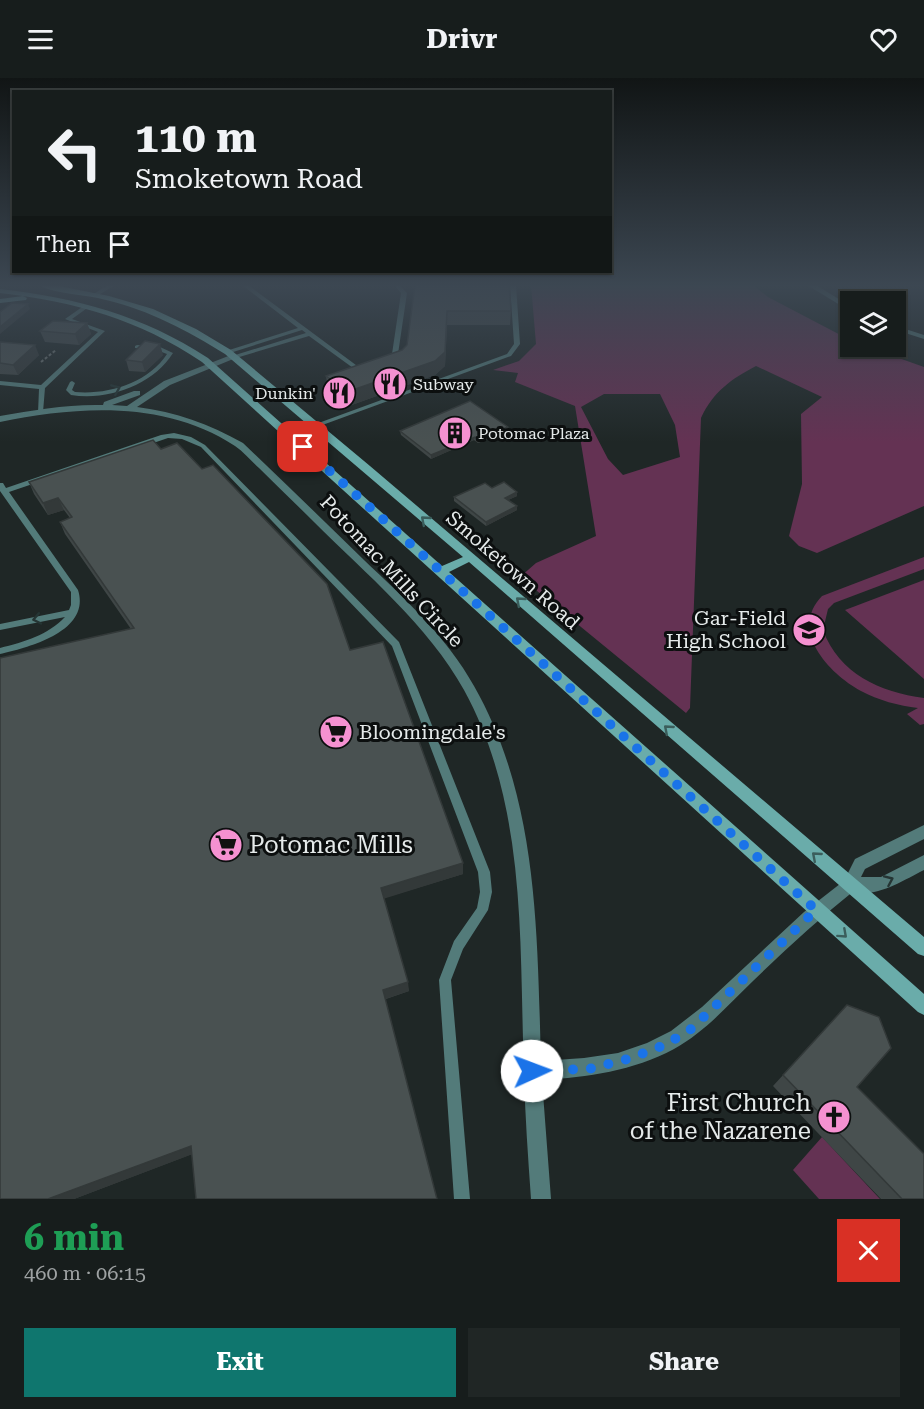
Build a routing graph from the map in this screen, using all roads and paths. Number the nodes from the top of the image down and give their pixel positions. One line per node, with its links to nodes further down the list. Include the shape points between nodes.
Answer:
1 (95, 337): 18 (lane)
2 (169, 337): 13 (main road)
3 (201, 337): 11 (main road, Smoketown Road)
4 (278, 337): 11 (lane)
5 (295, 337): 11 (lane)
6 (316, 337): 15 (lane)
7 (397, 337): 14 (lane, via 395,354)
8 (517, 337): 26 (lane, via 517,344 509,355)
9 (137, 347): 17 (lane, one-way to 9, via 69,390 73,394 108,393 154,373 170,353)
10 (56, 350): 12 (path)
11 (231, 355): 13 (street); 26 (main road, Smoketown Road)
12 (41, 362)
13 (208, 362): 19 (street); 20 (street, via 168,375); 29 (main road)
14 (382, 365)
15 (362, 372)
16 (0, 383): 18 (lane)
17 (72, 383)
18 (42, 387): 23 (lane)
19 (150, 392): 22 (street); 24 (street, via 150,406)
20 (137, 393): 21 (street); 22 (street)
21 (88, 407): 22 (street, Potomac Mills Circle); 23 (street, Potomac Mills Circle)
22 (128, 409): 24 (street, Potomac Mills Circle)
23 (40, 412): 25 (street, Potomac Mills Circle)
24 (155, 412): 39 (street, Potomac Mills Circle, via 200,424 240,445 389,590 431,635 469,687 502,759 522,844)
25 (0, 419)
26 (315, 426): 28 (main road, Smoketown Road, one-way to 26)
27 (2, 488): 30 (lane, via 75,592); 40 (lane, via 163,436 181,435 194,440 396,644 486,883 482,910 458,945 445,980)
28 (469, 558): 29 (main road); 35 (main road, Smoketown Road, one-way to 28)
29 (442, 571): 36 (main road)
30 (74, 612): 31 (lane, one-way to 31); 32 (lane, via 42,638)
31 (0, 627)
32 (0, 651)
33 (924, 832): 35 (street, via 860,864)
34 (924, 862): 35 (street, one-way to 34, via 882,884)
35 (850, 885): 36 (street); 37 (main road, Smoketown Road)
36 (816, 910): 38 (main road, one-way to 38); 39 (street, via 691,1029 665,1045 589,1069)
37 (924, 948)
38 (924, 1006)
39 (532, 1071): 41 (street, Potomac Mills Circle)
40 (462, 1199)
41 (541, 1199)

